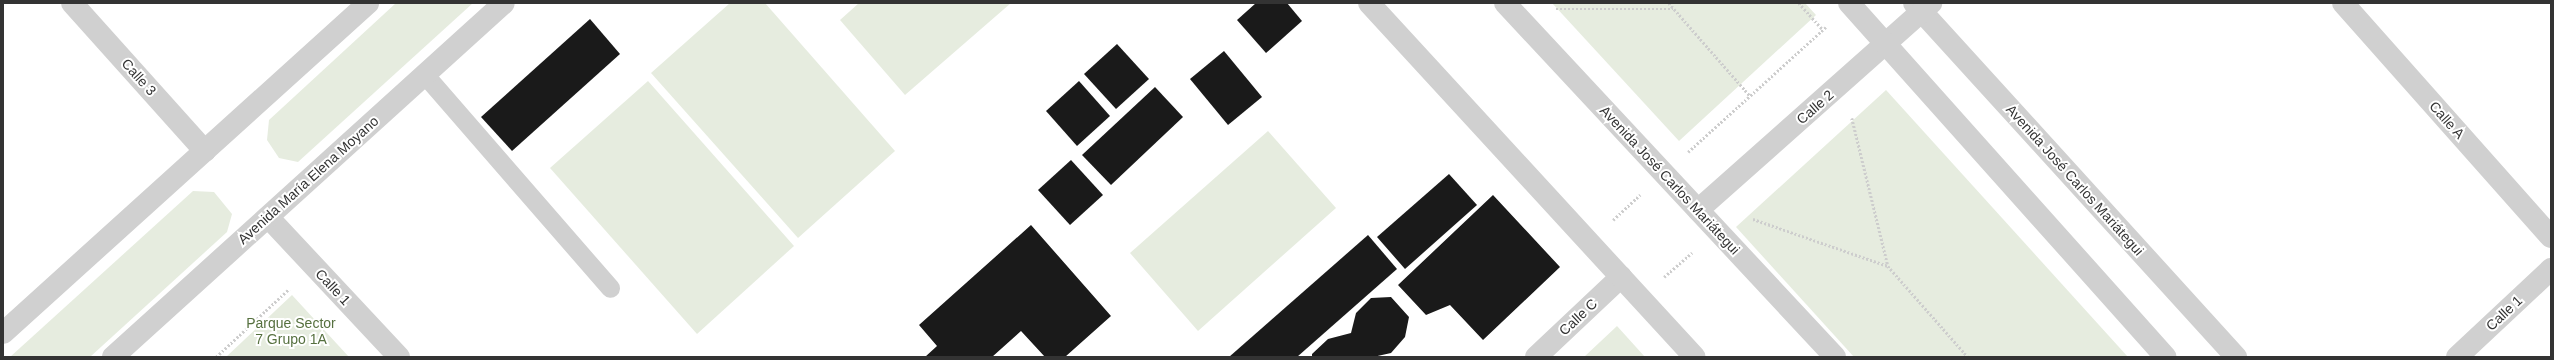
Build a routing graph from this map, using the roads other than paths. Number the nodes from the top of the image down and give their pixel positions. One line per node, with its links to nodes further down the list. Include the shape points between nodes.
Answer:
1 (72, 3): 11 (street, Calle 3)
2 (368, 3): 11 (street)
3 (504, 3): 10 (street, Avenida María Elena Moyano)
4 (1369, 3): 16 (street)
5 (1505, 3): 12 (street, Avenida José Carlos Mariátegui)
6 (2343, 3): 14 (street, Calle A)
7 (1850, 4): 9 (street)
8 (1922, 6): 9 (street, Calle 2); 25 (street, Avenida José Carlos Mariátegui)
9 (1885, 44): 12 (street, Calle 2); 24 (street)
10 (425, 75): 13 (street, Avenida María Elena Moyano); 17 (lane)
11 (205, 151): 18 (street)
12 (1698, 210): 23 (street, Avenida José Carlos Mariátegui)
13 (268, 217): 19 (street, Avenida María Elena Moyano); 20 (street, Calle 1)
14 (2551, 237)
15 (2551, 269): 26 (street, Calle 1)
16 (1621, 277): 21 (street, Calle C); 22 (street)
17 (610, 288)
18 (3, 333)
19 (113, 357)
20 (399, 357)
21 (1536, 357)
22 (1694, 357)
23 (1835, 357)
24 (2166, 357)
25 (2236, 357)
26 (2457, 357)

